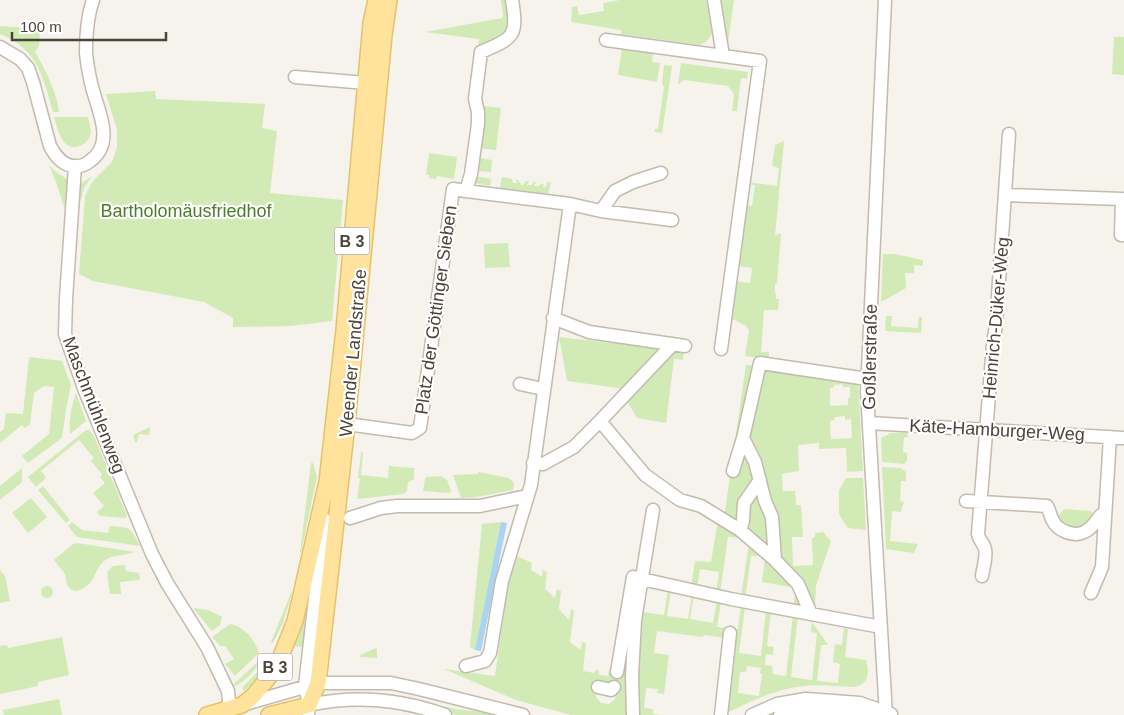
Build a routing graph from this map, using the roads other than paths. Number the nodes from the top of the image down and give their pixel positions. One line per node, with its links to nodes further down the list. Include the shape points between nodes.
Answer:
1 (93, 0): 13 (street, via 88,16 86,54 103,139 94,158)
2 (376, 0): 11 (main road, Weender Landstraße / B 3)
3 (390, 0): 28 (main road, Weender Landstraße / B 3, via 384,30)
4 (512, 0): 15 (street, Platz der Göttinger Sieben, via 513,31 506,41 481,52 475,99 478,124)
5 (714, 0): 9 (street)
6 (885, 0): 23 (street, Goßlerstraße)
7 (606, 40): 9 (street)
8 (0, 47): 13 (street, via 28,68 50,146 61,160)
9 (723, 56): 22 (street, via 760,61)
10 (295, 76): 11 (street)
11 (366, 83): 36 (main road, Weender Landstraße / B 3)
12 (1009, 134): 16 (street, Heinrich-Düker-Weg)
13 (75, 166): 56 (street, Maschmühlenweg, via 66,334 85,391 156,562 203,639)
14 (661, 173): 18 (street, via 615,192)
15 (466, 191): 17 (street, Platz der Göttinger Sieben); 28 (street, Platz der Göttinger Sieben, via 454,190 420,428 412,433)
16 (1005, 195): 20 (street, via 1122,199 1120,235); 29 (street, Heinrich-Düker-Weg)
17 (570, 204): 18 (street, Platz der Göttinger Sieben); 21 (street)
18 (601, 211): 19 (street, Platz der Göttinger Sieben)
19 (672, 220)
20 (1124, 235)
21 (553, 318): 25 (street); 26 (street, via 589,332 679,345)
22 (721, 349)
23 (867, 379): 27 (street, Goßlerstraße); 31 (street, via 760,363)
24 (520, 384): 25 (street)
25 (543, 388): 33 (street)
26 (600, 421): 33 (street, via 574,447 544,464); 43 (street, via 645,475 680,500 701,506)
27 (869, 423): 29 (street, Käte-Hamburger-Weg); 49 (street, Goßlerstraße)
28 (347, 424): 53 (main road, Weender Landstraße / B 3)
29 (987, 429): 30 (street, Käte-Hamburger-Weg); 39 (street, Heinrich-Düker-Weg)
30 (1110, 437): 32 (street, Käte-Hamburger-Weg); 41 (street)
31 (743, 438): 34 (street); 35 (street)
32 (1124, 438)
33 (533, 463): 37 (street)
34 (734, 471)
35 (760, 480): 43 (street, via 744,503); 44 (street, via 772,517)
36 (327, 482): 53 (street, Weender Landstraße); 56 (main road, Weender Landstraße / B 3, via 295,621 284,650 257,691)
37 (527, 496): 42 (street, via 480,506 397,506); 51 (street, via 502,581 490,653 485,661)
38 (966, 501): 39 (street)
39 (981, 502): 41 (street, via 1047,506 1056,525 1078,534); 45 (street, Heinrich-Düker-Weg, via 978,534 986,552)
40 (653, 510): 46 (street)
41 (1105, 515): 47 (street, via 1102,567)
42 (350, 518)
43 (740, 530): 44 (street)
44 (775, 560): 48 (street, via 798,584)
45 (982, 576)
46 (641, 579): 48 (street); 52 (street, via 633,577); 63 (street, via 635,620)
47 (1091, 593)
48 (811, 614): 49 (street)
49 (881, 627): 59 (street, Goßlerstraße)
50 (730, 634): 64 (street)
51 (466, 666)
52 (617, 672)
53 (312, 685): 56 (street); 57 (main road, Weender Landstraße / B 3); 62 (street, via 391,683)
54 (598, 686): 55 (street, via 611,690)
55 (614, 687)
56 (236, 707): 60 (main road, B 3)
57 (308, 710): 58 (street, via 342,699 374,699 406,704); 61 (main road)
58 (435, 714)
59 (888, 714): 65 (street, via 860,703 806,698 777,704); 66 (street, via 815,709)
60 (207, 715)
61 (269, 715)
62 (523, 715)
63 (633, 715)
64 (720, 715)
65 (752, 715)
66 (780, 715)

